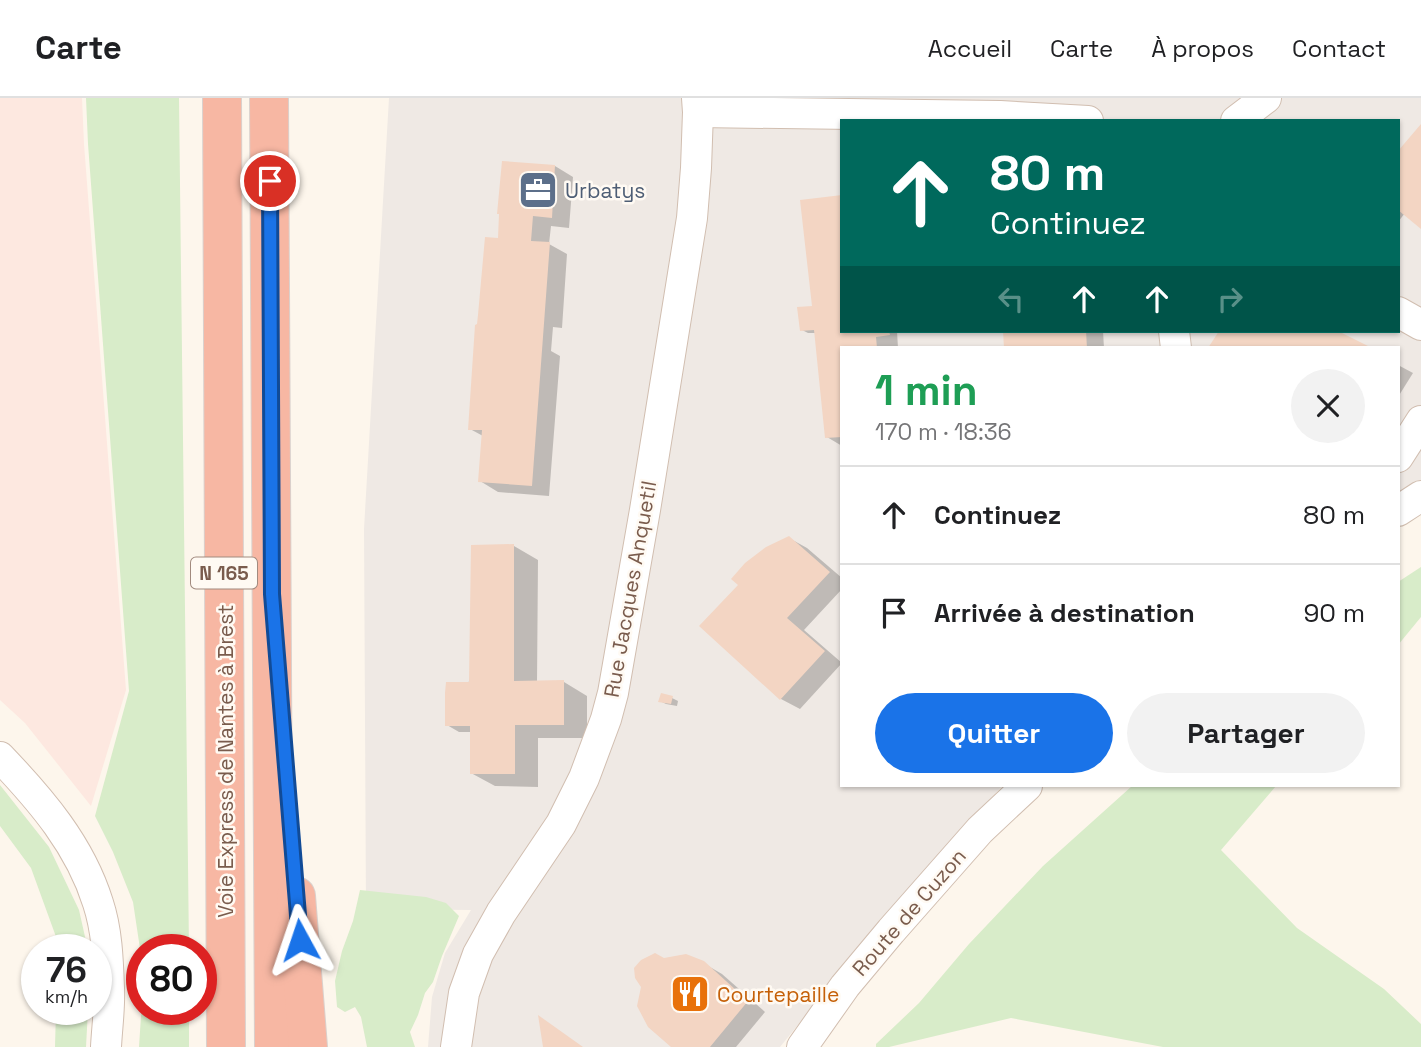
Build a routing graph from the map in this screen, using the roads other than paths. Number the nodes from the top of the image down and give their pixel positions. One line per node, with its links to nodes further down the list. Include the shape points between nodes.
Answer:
1 (222, 98): 17 (highway, Voie Express de Nantes à Brest / N 165)
2 (270, 98): 13 (highway, N 165)
3 (1266, 98): 6 (street)
4 (698, 105): 5 (street); 20 (street, Rue Jacques Anquetil, via 692,218 610,706 584,778 561,824 478,954 464,993)
5 (1053, 119)
6 (1239, 119)
7 (1400, 313): 8 (street)
8 (1421, 325)
9 (1421, 421): 10 (street)
10 (1400, 454)
11 (1421, 496): 12 (street)
12 (1400, 510)
13 (272, 594): 18 (highway, N 165); 19 (highway)
14 (0, 757): 16 (street, via 45,806 74,847 99,905 109,990)
15 (1026, 787): 21 (street, Route de Cuzon, via 980,830 891,931)
16 (106, 1047)
17 (226, 1047)
18 (274, 1047)
19 (308, 1047)
20 (456, 1047)
21 (802, 1047)

